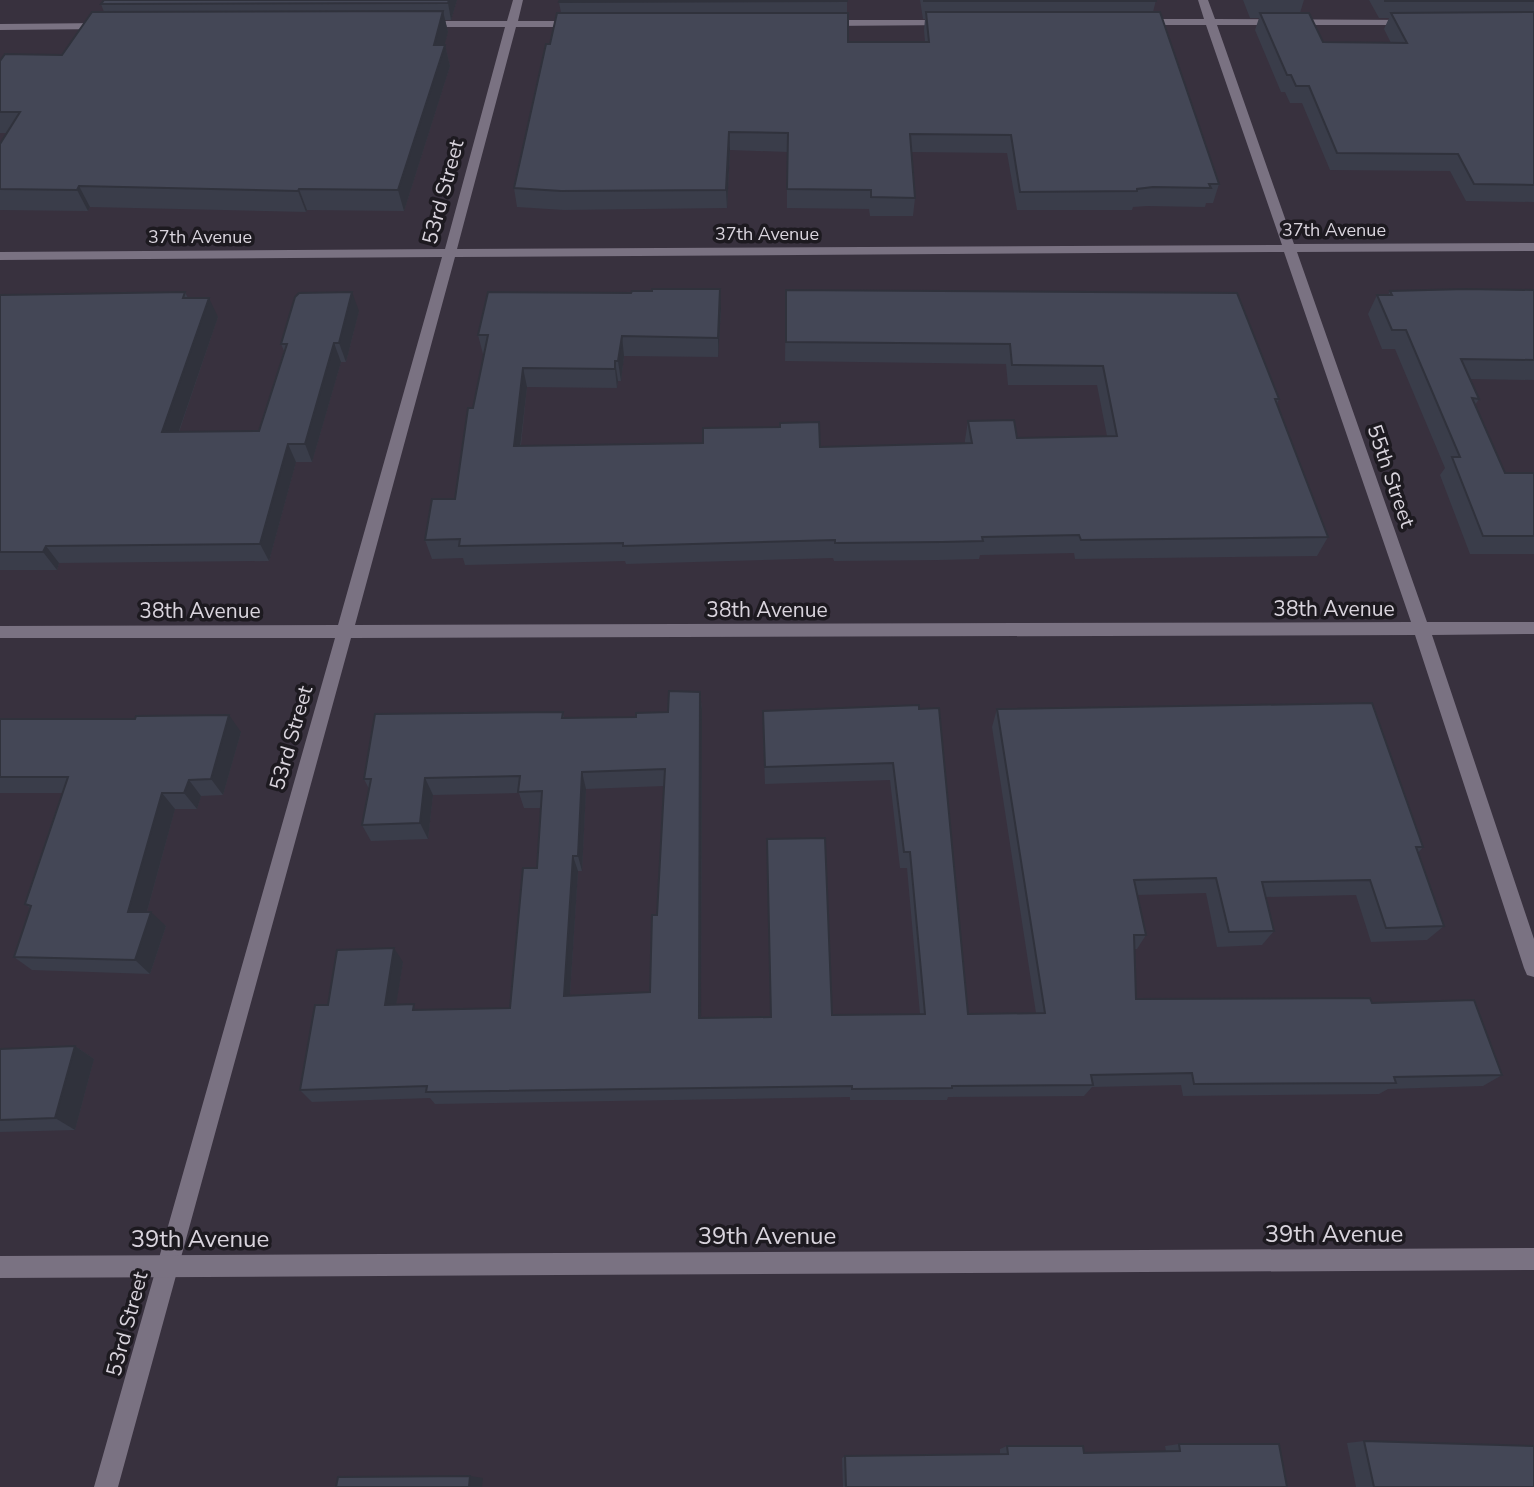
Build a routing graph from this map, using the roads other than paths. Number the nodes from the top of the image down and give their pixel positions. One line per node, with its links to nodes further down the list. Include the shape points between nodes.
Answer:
1 (518, 0): 9 (street, 53rd Street)
2 (1203, 0): 4 (street, 55th Street)
3 (1127, 22): 4 (street)
4 (1211, 22): 5 (street); 14 (street, 55th Street)
5 (1426, 22)
6 (819, 23): 7 (street)
7 (959, 23)
8 (415, 24): 9 (street)
9 (511, 24): 10 (street); 15 (street, 53rd Street)
10 (595, 24)
11 (111, 26): 12 (street)
12 (0, 27)
13 (1534, 247): 14 (street, 37th Avenue)
14 (1291, 248): 15 (street, 37th Avenue); 18 (street, 55th Street)
15 (450, 253): 16 (street, 37th Avenue); 20 (street, 53rd Street)
16 (0, 256)
17 (1534, 628): 18 (street, 38th Avenue)
18 (1422, 630): 20 (street, 38th Avenue); 21 (street, 55th Street)
19 (0, 632): 20 (street, 38th Avenue)
20 (345, 632): 23 (street, 53rd Street)
21 (1534, 968)
22 (1534, 1259): 23 (street, 39th Avenue)
23 (167, 1265): 24 (street, 39th Avenue); 25 (street, 53rd Street)
24 (0, 1267)
25 (106, 1487)

